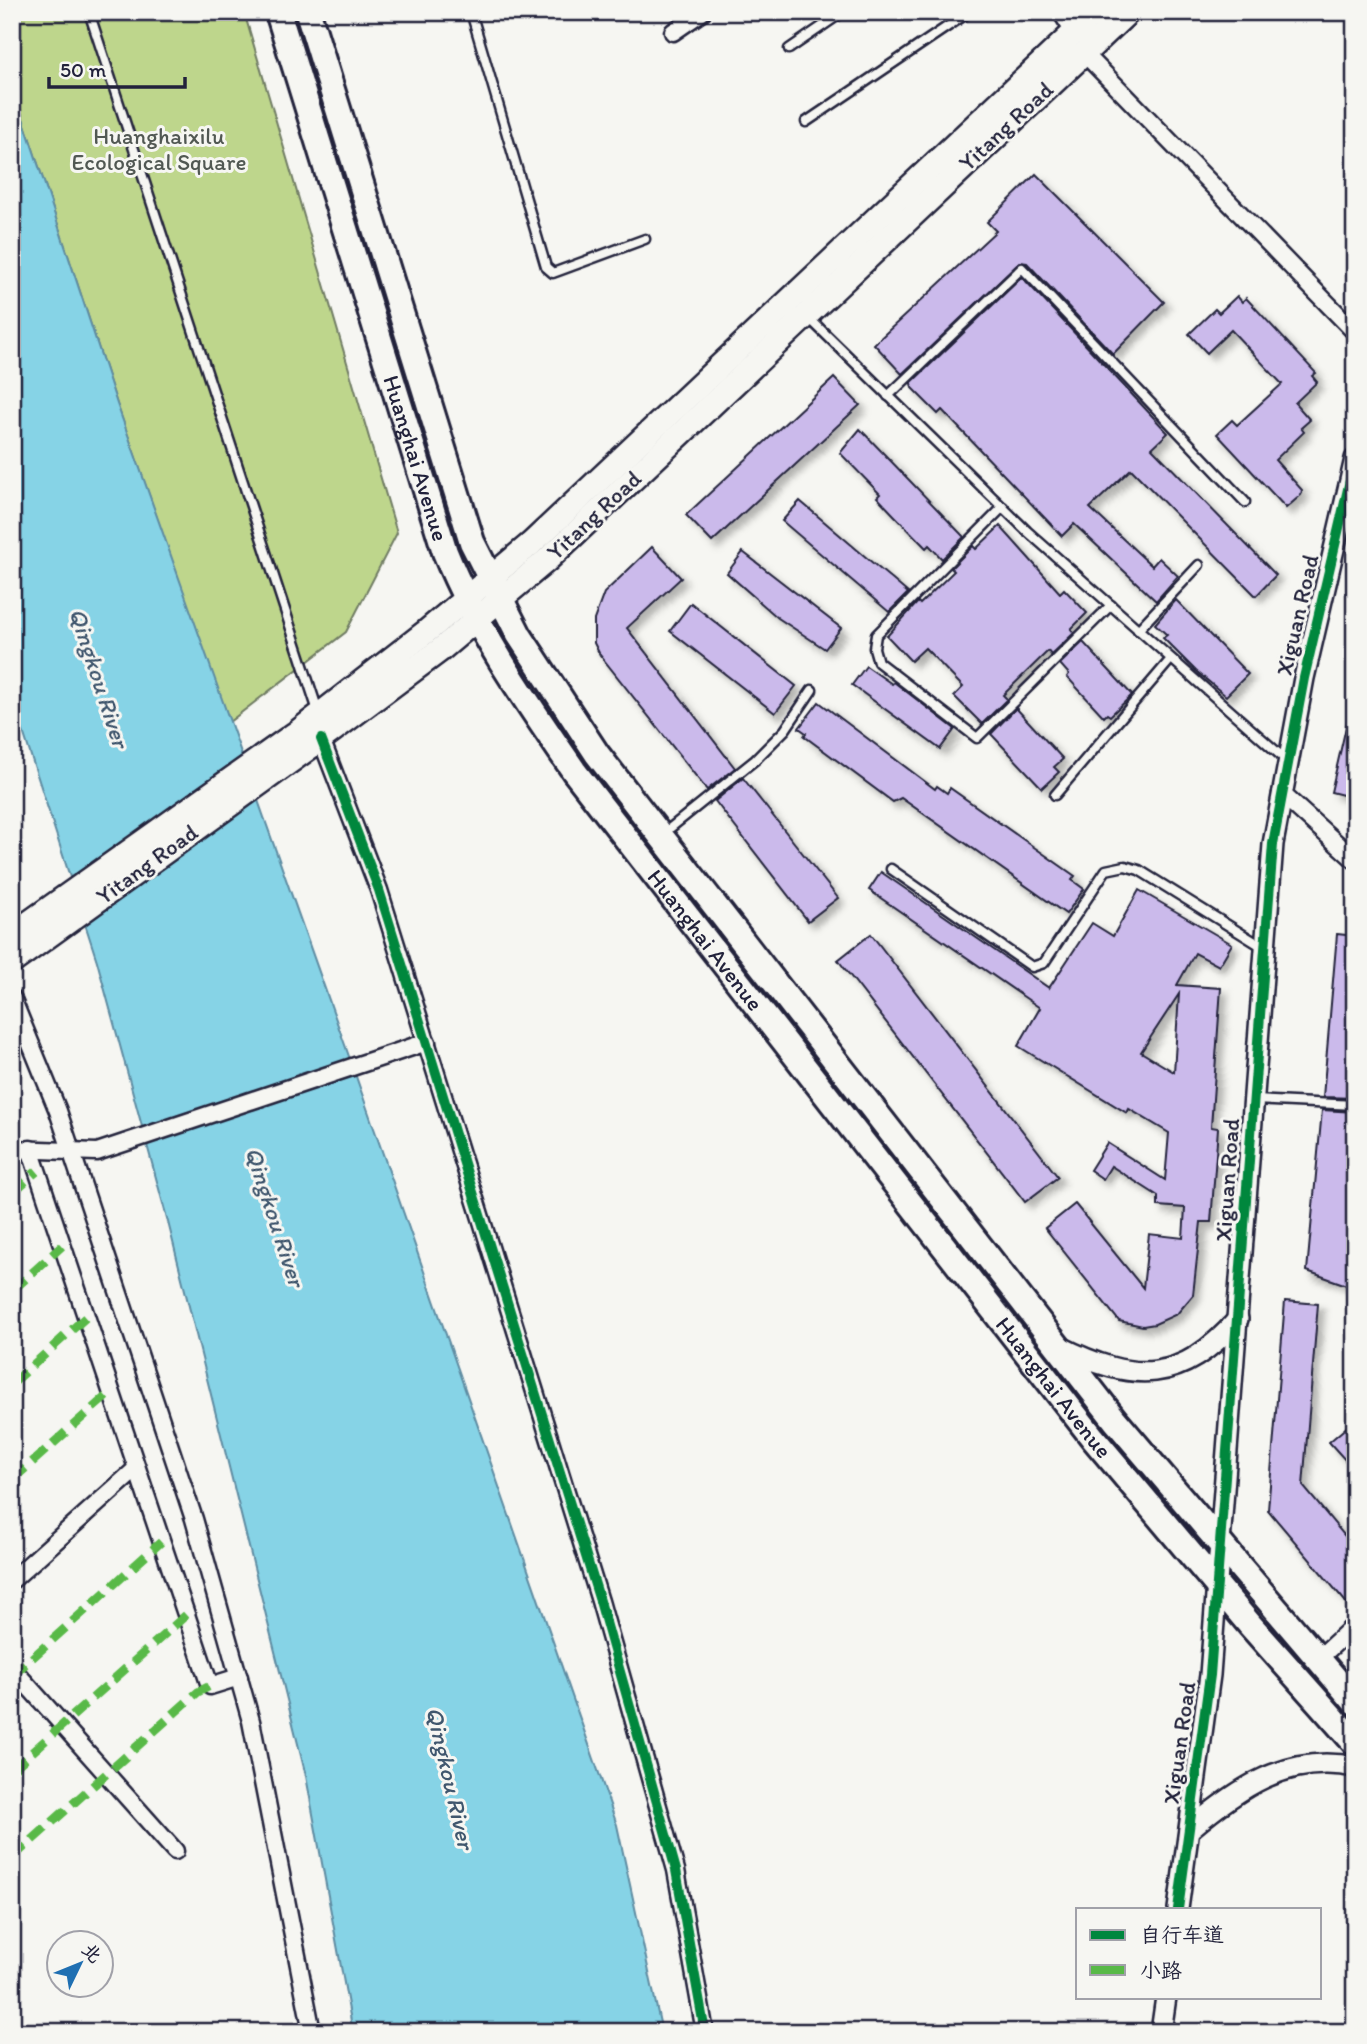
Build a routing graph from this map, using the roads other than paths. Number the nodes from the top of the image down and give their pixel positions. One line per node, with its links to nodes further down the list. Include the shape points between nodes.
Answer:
1 (89, 12): 29 (lane)
2 (278, 12): 25 (main road, Huanghai Avenue, via 437,526)
3 (308, 12): 23 (main road, Huanghai Avenue, via 472,542)
4 (471, 12): 15 (lane, via 546,267 553,273)
5 (702, 12): 11 (street)
6 (843, 12): 12 (lane)
7 (969, 12): 14 (lane)
8 (1096, 12): 10 (main road, Yitang Road)
9 (1128, 12): 13 (main road, Yitang Road)
10 (1069, 22): 23 (main road, Yitang Road, via 532,544)
11 (673, 32)
12 (789, 49)
13 (1084, 53): 16 (main road, Yitang Road); 17 (street)
14 (806, 122)
15 (645, 239)
16 (806, 315): 18 (lane); 23 (main road, Yitang Road, via 547,560)
17 (1355, 332)
18 (888, 396): 20 (lane, via 1022,268); 21 (lane)
19 (1355, 459): 32 (street, Xiguan Road)
20 (1245, 502)
21 (1003, 507): 24 (lane); 24 (lane, via 876,635 878,662 977,738)
22 (1199, 565): 26 (lane)
23 (494, 590): 25 (main road, Yitang Road); 35 (main road, Huanghai Avenue, via 555,692)
24 (1111, 605): 26 (lane)
25 (471, 609): 29 (main road, Yitang Road); 30 (main road, Yitang Road); 52 (main road, Huanghai Avenue, via 574,771 1093,1438)
26 (1139, 630): 27 (lane)
27 (1171, 659): 32 (lane); 34 (lane)
28 (812, 690): 35 (lane, via 785,730 755,760)
29 (319, 715): 31 (main road, Yitang Road)
30 (321, 739): 31 (main road, Yitang Road); 41 (street, via 379,890)
31 (298, 744): 38 (main road, Yitang Road)
32 (1286, 760): 33 (street, Xiguan Road)
33 (1281, 793): 36 (street); 39 (street, Xiguan Road)
34 (1055, 795)
35 (661, 835): 48 (main road, Huanghai Avenue)
36 (1355, 860)
37 (891, 869): 39 (lane, via 1032,967 1044,963 1106,870 1125,866 1139,870)
38 (17, 945)
39 (1265, 948): 42 (street, Xiguan Road)
40 (12, 998): 46 (street)
41 (427, 1042): 46 (street, via 97,1152); 65 (street, via 600,1601 676,1870)
42 (1254, 1100): 43 (lane); 47 (street, Xiguan Road)
43 (1355, 1105)
44 (12, 1149): 45 (street)
45 (30, 1149): 46 (street); 49 (street)
46 (72, 1153): 56 (street, via 194,1518)
47 (1238, 1319): 48 (street, via 1201,1355 1152,1373 1092,1363); 50 (street, Xiguan Road)
48 (1059, 1346): 50 (main road, Huanghai Avenue)
49 (136, 1468): 51 (street); 56 (street, via 210,1686)
50 (1221, 1546): 52 (street, Xiguan Road); 54 (main road, Huanghai Avenue)
51 (12, 1580)
52 (1217, 1587): 58 (main road, Huanghai Avenue); 60 (street, Xiguan Road)
53 (1355, 1625): 54 (street)
54 (1318, 1658): 57 (main road, Huanghai Avenue)
55 (12, 1668): 61 (street)
56 (239, 1677): 64 (street)
57 (1355, 1702)
58 (1355, 1743)
59 (1355, 1767): 60 (street, via 1313,1764 1280,1769 1233,1793)
60 (1189, 1830): 62 (street, Xiguan Road)
61 (175, 1851)
62 (1178, 1908)
63 (1166, 1998): 66 (street)
64 (312, 2032)
65 (705, 2032)
66 (1161, 2032)

